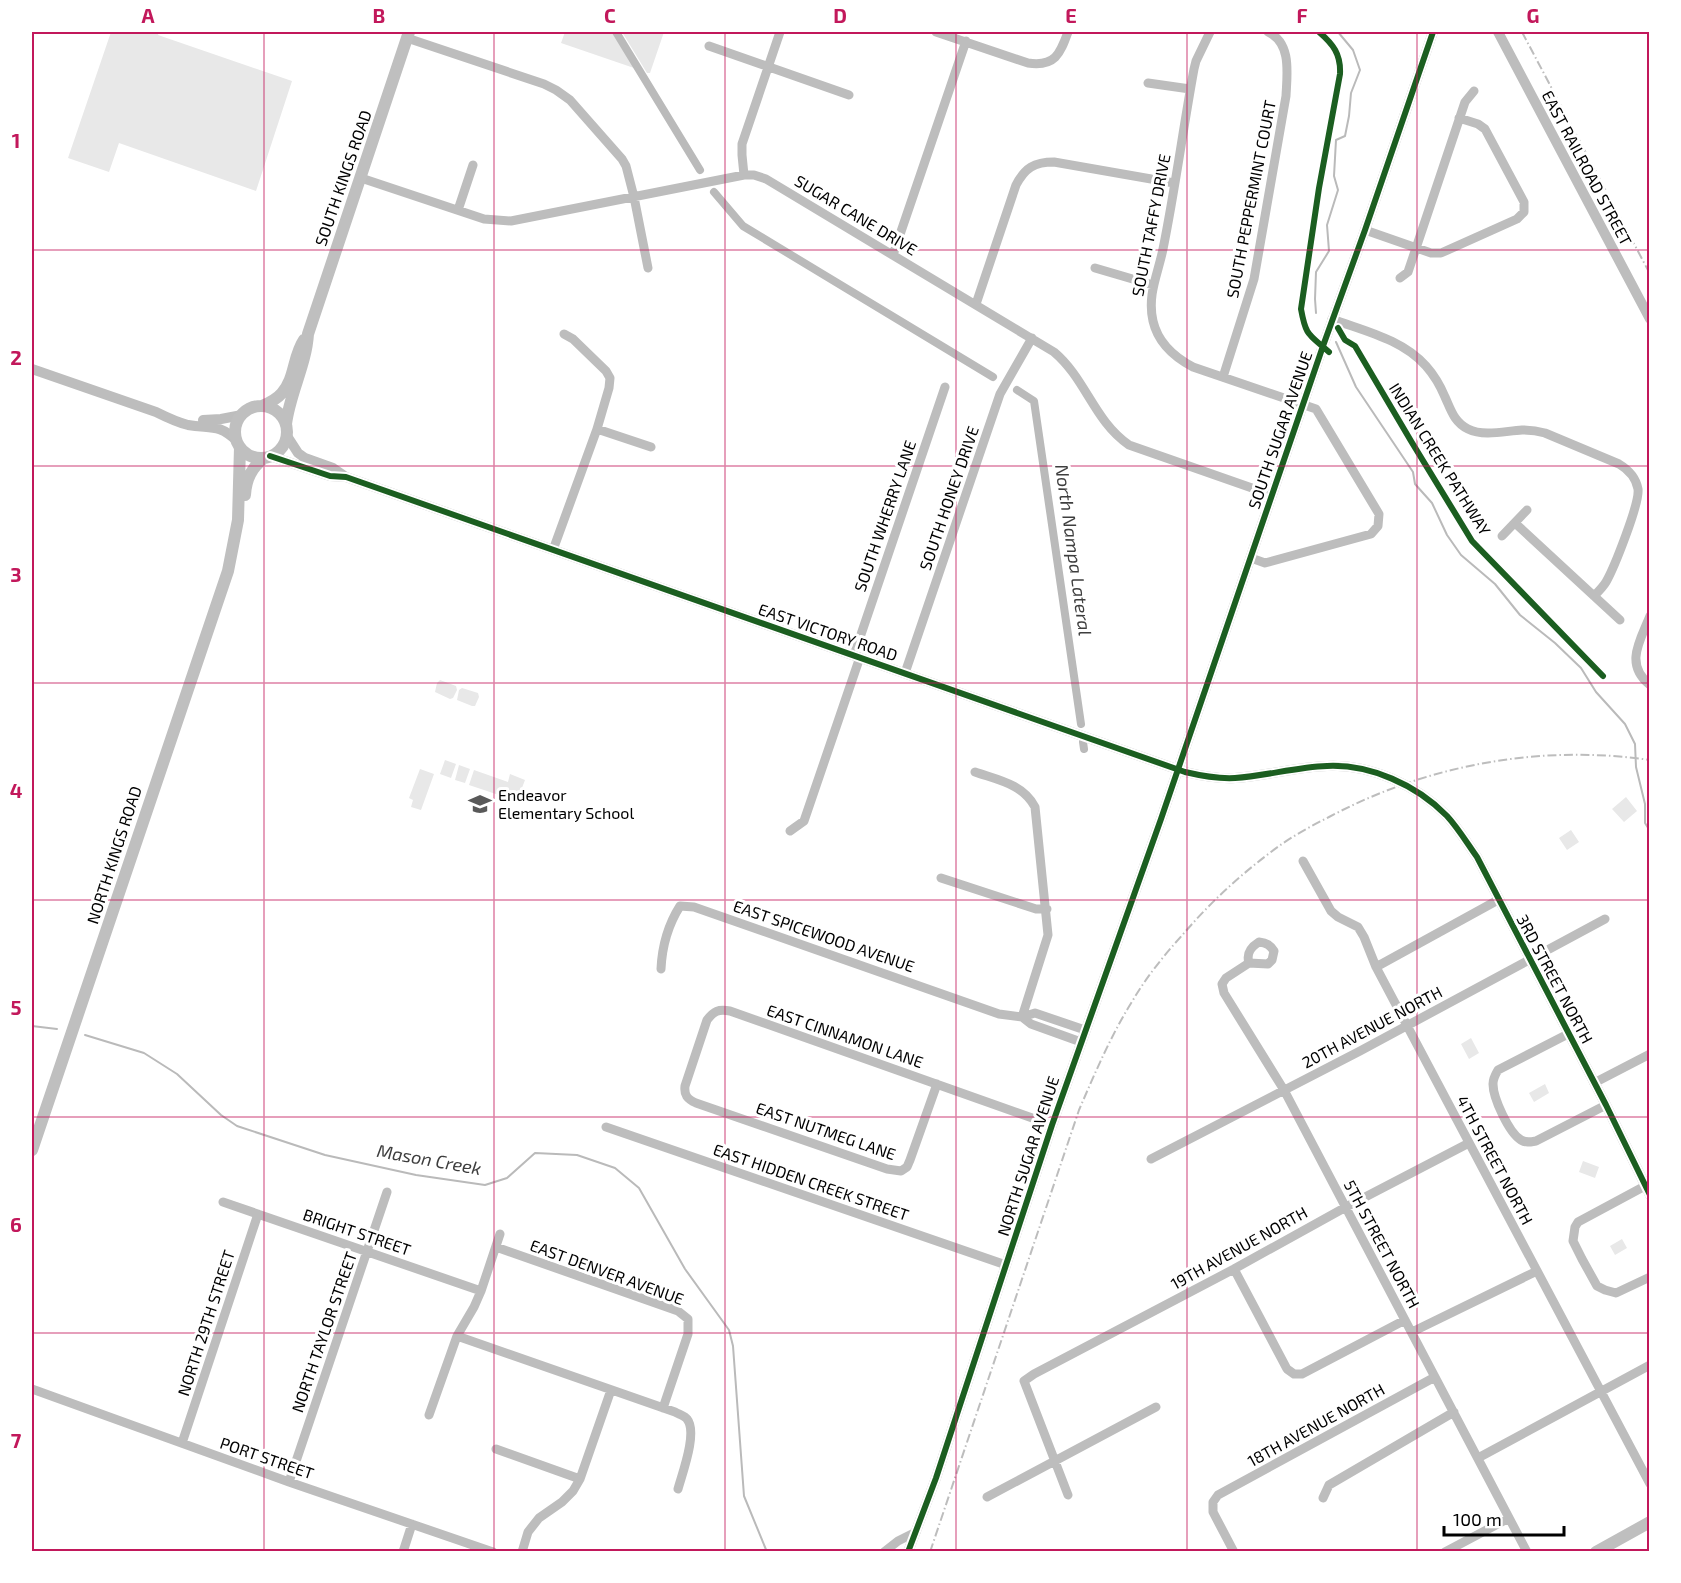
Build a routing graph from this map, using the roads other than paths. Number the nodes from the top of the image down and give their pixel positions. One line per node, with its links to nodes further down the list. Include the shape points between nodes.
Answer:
1 (780, 32): 11 (street)
2 (936, 32): 9 (street)
3 (1068, 32): 9 (street, via 1058,55 1044,64 1028,63)
4 (1210, 32): 13 (street, SOUTH TAFFY DRIVE, via 1196,61)
5 (1268, 32): 37 (street, SOUTH PEPPERMINT COURT, via 1281,41 1285,50 1286,96 1254,279)
6 (1433, 32): 23 (street, SOUTH SUGAR AVENUE)
7 (1498, 32): 32 (street, EAST RAILROAD STREET)
8 (408, 35): 19 (main road, SOUTH KINGS ROAD); 21 (street, via 556,90 570,100 622,159)
9 (966, 41): 25 (street)
10 (709, 46): 11 (street)
11 (768, 67): 15 (street); 18 (street, via 742,144)
12 (1148, 82): 13 (street)
13 (1190, 89): 20 (street, SOUTH TAFFY DRIVE)
14 (1474, 91): 16 (street)
15 (849, 95)
16 (1459, 118): 24 (street); 24 (street, via 1485,129 1524,202 1524,212 1517,219 1441,253)
17 (473, 165): 22 (street)
18 (744, 175): 21 (street, SUGAR CANE DRIVE); 25 (street, SUGAR CANE DRIVE, via 777,185)
19 (360, 178): 22 (street, SUGAR CANE DRIVE); 33 (main road, SOUTH KINGS ROAD)
20 (1174, 183): 29 (street, SOUTH TAFFY DRIVE); 30 (street, via 1054,162 1034,165 1016,185)
21 (634, 197): 22 (street, SUGAR CANE DRIVE, via 511,221 484,219); 26 (street)
22 (458, 210)
23 (1365, 230): 24 (street); 31 (street, SOUTH SUGAR AVENUE)
24 (1417, 248): 28 (street, via 1408,272)
25 (893, 255): 30 (street, SUGAR CANE DRIVE)
26 (648, 268)
27 (1095, 268): 29 (street)
28 (1400, 278)
29 (1154, 285): 37 (street, SOUTH TAFFY DRIVE, via 1150,305 1153,323 1168,350 1193,367)
30 (976, 304): 35 (street, SUGAR CANE DRIVE)
31 (1332, 319): 39 (street, SOUTH SUGAR AVENUE); 56 (street, via 1401,345 1419,359 1437,380 1454,418 1462,426 1483,433 1545,433 1626,468 1636,481 1637,506 1607,580)
32 (1650, 319)
33 (308, 334): 40 (main road, SOUTH KINGS ROAD, via 286,388); 44 (main road, SOUTH KINGS ROAD)
34 (564, 334): 43 (street, via 609,378)
35 (1032, 338): 49 (street, SUGAR CANE DRIVE, via 1066,362 1108,427 1123,441); 60 (street, SOUTH HONEY DRIVE, via 1000,394)
36 (32, 369): 41 (street)
37 (1222, 377): 39 (street, SOUTH TAFFY DRIVE)
38 (945, 387): 59 (street, SOUTH WHERRY LANE)
39 (1303, 405): 49 (street, SOUTH SUGAR AVENUE); 54 (street, via 1316,409 1379,514 1378,526 1371,534 1265,562)
40 (262, 406): 42 (main road); 44 (main road, via 277,412)
41 (156, 412): 42 (street, via 202,420); 45 (street, via 185,424 220,428)
42 (242, 415): 45 (main road, via 236,428)
43 (597, 429): 46 (street); 53 (street)
44 (286, 430): 47 (main road, via 281,449); 48 (street, EAST VICTORY ROAD, via 298,453)
45 (239, 444): 47 (main road, via 251,456); 55 (main road, NORTH KINGS ROAD, via 238,520)
46 (651, 447)
47 (267, 457): 48 (street, EAST VICTORY ROAD); 55 (main road, NORTH KINGS ROAD, via 248,477 243,534)
48 (346, 477): 53 (street, EAST VICTORY ROAD)
49 (1272, 495): 54 (street, SOUTH SUGAR AVENUE)
50 (1527, 510): 51 (street)
51 (1515, 523): 52 (street); 56 (street)
52 (1502, 536)
53 (553, 550): 59 (street, EAST VICTORY ROAD)
54 (1251, 558): 62 (street, SOUTH SUGAR AVENUE)
55 (228, 571): 89 (main road, NORTH KINGS ROAD)
56 (1594, 596): 58 (street)
57 (1650, 616): 61 (street, via 1635,662 1642,679)
58 (1620, 620)
59 (857, 656): 60 (street, EAST VICTORY ROAD); 65 (street, SOUTH WHERRY LANE, via 804,821)
60 (905, 673): 62 (street, EAST VICTORY ROAD)
61 (1650, 685)
62 (1178, 770): 64 (street, EAST VICTORY ROAD, via 1233,778 1327,766 1356,768); 77 (street, NORTH SUGAR AVENUE)
63 (975, 772): 69 (street, via 1020,789 1030,797 1035,807)
64 (1416, 792): 68 (street, 3RD STREET NORTH, via 1456,826)
65 (790, 831)
66 (1303, 861): 73 (street, 4TH STREET NORTH, via 1331,910 1338,918 1358,927)
67 (941, 878): 69 (street, via 1036,909)
68 (1498, 900): 71 (street, 3RD STREET NORTH); 73 (street)
69 (1047, 909): 75 (street, via 1048,935)
70 (1605, 919): 71 (street, 20TH AVENUE NORTH)
71 (1530, 960): 76 (street, 20TH AVENUE NORTH); 78 (street, 3RD STREET NORTH)
72 (1249, 963): 83 (street, 5TH STREET NORTH, via 1227,978 1222,984 1224,993)
73 (1376, 967): 76 (street, 4TH STREET NORTH)
74 (661, 969): 75 (street, EAST SPICEWOOD AVENUE, via 661,953 673,918 680,906 694,907 999,1014)
75 (1022, 1017): 77 (street, EAST SPICEWOOD AVENUE, via 1035,1013); 79 (street, EAST SPICEWOOD AVENUE)
76 (1407, 1026): 83 (street, 20TH AVENUE NORTH); 88 (street, 4TH STREET NORTH)
77 (1085, 1030): 79 (street, NORTH SUGAR AVENUE)
78 (1568, 1034): 81 (street, 3RD STREET NORTH); 85 (street, via 1498,1071 1493,1088 1509,1127 1525,1142 1536,1142)
79 (1081, 1042): 86 (street, NORTH SUGAR AVENUE)
80 (1650, 1054): 81 (street)
81 (1594, 1083): 85 (street, 3RD STREET NORTH)
82 (937, 1084): 84 (street, EAST NUTMEG LANE, via 910,1160 901,1171); 84 (street, EAST CINNAMON LANE, via 721,1010 713,1012 707,1020 685,1086); 86 (street, EAST CINNAMON LANE)
83 (1284, 1090): 90 (street, 20TH AVENUE NORTH); 94 (street, 5TH STREET NORTH)
84 (687, 1096)
85 (1606, 1105): 91 (street, 3RD STREET NORTH)
86 (1052, 1125): 99 (street, NORTH SUGAR AVENUE)
87 (606, 1127): 99 (street, EAST HIDDEN CREEK STREET)
88 (1469, 1143): 94 (street, 19TH AVENUE NORTH); 101 (street, 4TH STREET NORTH)
89 (32, 1150)
90 (1151, 1159)
91 (1647, 1190): 102 (street, via 1578,1222 1573,1241 1597,1286 1605,1290 1616,1293)
92 (387, 1192): 98 (street, NORTH TAYLOR STREET)
93 (223, 1202): 95 (street, BRIGHT STREET)
94 (1346, 1207): 100 (street, 19TH AVENUE NORTH); 104 (street, 5TH STREET NORTH)
95 (258, 1214): 98 (street, BRIGHT STREET); 116 (street, NORTH 29TH STREET)
96 (500, 1234): 97 (street)
97 (496, 1247): 103 (street); 113 (street, EAST DENVER AVENUE, via 678,1311 688,1319 688,1334)
98 (367, 1252): 103 (street, BRIGHT STREET); 121 (street, NORTH TAYLOR STREET)
99 (1006, 1265): 130 (street, NORTH SUGAR AVENUE)
100 (1234, 1269): 104 (street, via 1287,1369 1294,1374 1302,1374); 119 (street, 19TH AVENUE NORTH, via 1024,1381)
101 (1537, 1271): 105 (street); 111 (street, 4TH STREET NORTH)
102 (1650, 1277)
103 (481, 1291): 106 (street)
104 (1405, 1320): 105 (street, 5TH STREET NORTH)
105 (1412, 1332): 108 (street, 5TH STREET NORTH)
106 (458, 1336): 110 (street); 115 (street)
107 (1650, 1365): 111 (street)
108 (1435, 1377): 114 (street, 5TH STREET NORTH); 136 (street, 18TH AVENUE NORTH, via 1218,1495 1213,1502 1214,1512)
109 (32, 1389): 116 (street, PORT STREET)
110 (610, 1390): 113 (street); 120 (street)
111 (1600, 1390): 118 (street); 122 (street, 4TH STREET NORTH)
112 (1156, 1407): 119 (street)
113 (663, 1408): 123 (street, via 687,1419 691,1427)
114 (1454, 1412): 118 (street, 5TH STREET NORTH); 126 (street, via 1329,1485)
115 (429, 1414)
116 (182, 1443): 121 (street, PORT STREET)
117 (496, 1449): 120 (street)
118 (1478, 1458): 127 (street, 5TH STREET NORTH)
119 (1055, 1461): 124 (street); 125 (street)
120 (580, 1479): 133 (street, via 562,1502 538,1518)
121 (290, 1482): 129 (street, PORT STREET)
122 (1650, 1484)
123 (678, 1489)
124 (1068, 1495)
125 (987, 1497)
126 (1323, 1498)
127 (1509, 1518): 137 (street); 138 (street, 5TH STREET NORTH)
128 (1650, 1522): 139 (main road)
129 (412, 1524): 131 (street); 132 (street, PORT STREET)
130 (916, 1532): 134 (street); 135 (street, NORTH SUGAR AVENUE)
131 (403, 1551)
132 (493, 1551)
133 (522, 1551)
134 (884, 1551)
135 (908, 1551)
136 (1234, 1551)
137 (1445, 1551)
138 (1527, 1551)
139 (1596, 1551)

